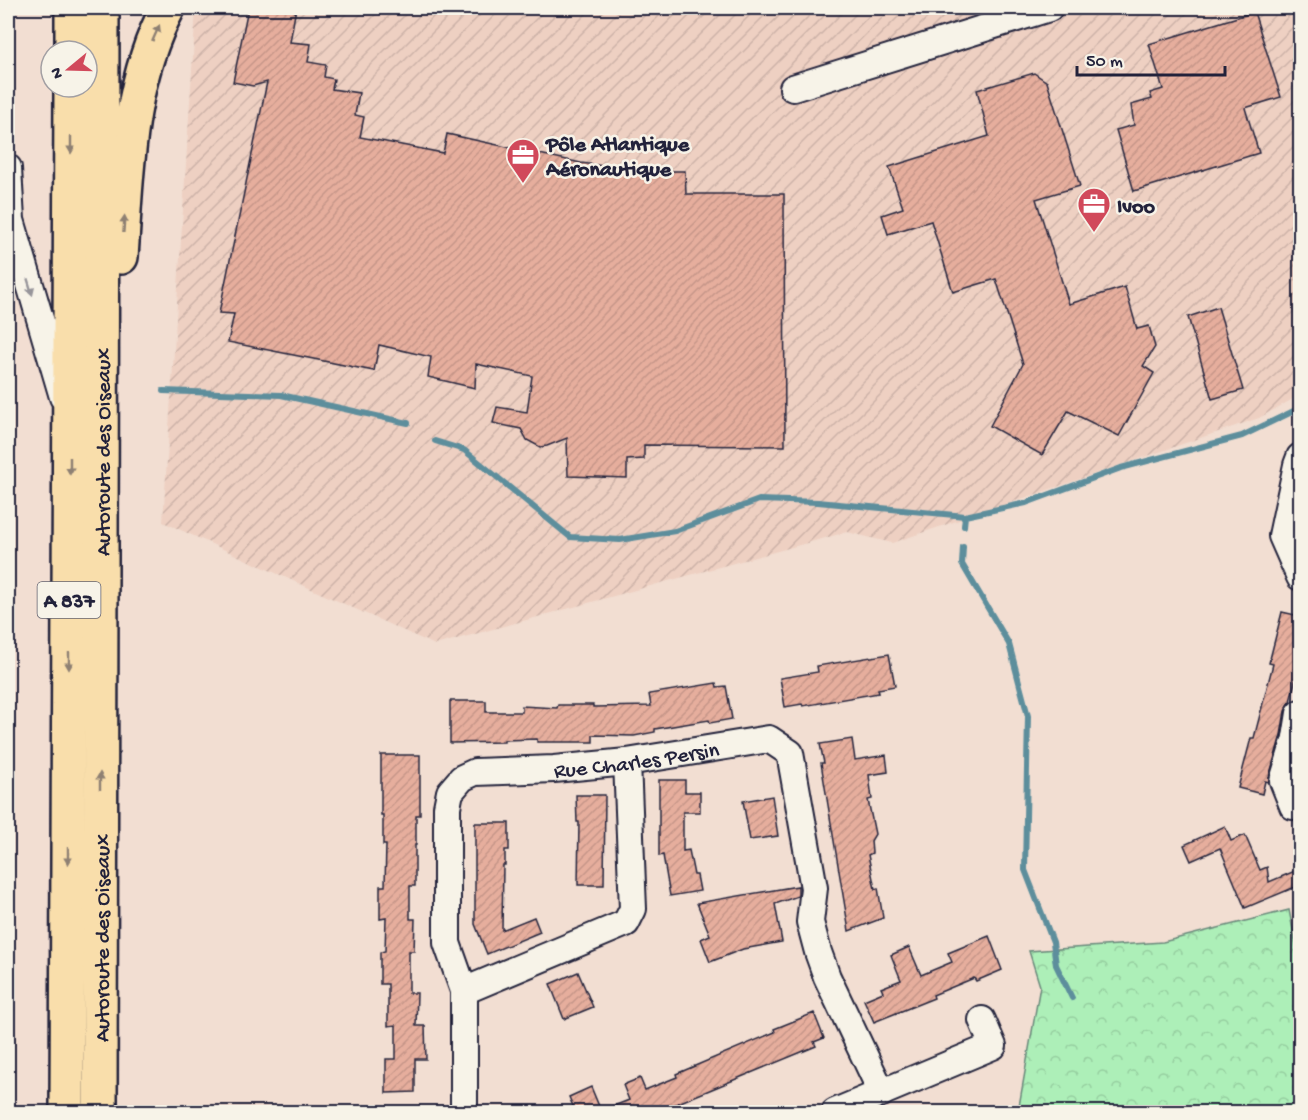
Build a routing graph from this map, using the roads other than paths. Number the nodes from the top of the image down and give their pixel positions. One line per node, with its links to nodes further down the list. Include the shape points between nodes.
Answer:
1 (72, 8): 5 (highway)
2 (102, 8): 11 (highway, Autoroute des Oiseaux / A 837)
3 (168, 8): 11 (highway, one-way to 3, via 132,121 140,79)
4 (1049, 8): 6 (street)
5 (72, 39)
6 (793, 88)
7 (71, 99): 9 (highway, Autoroute des Oiseaux / A 837, one-way to 9)
8 (8, 168): 9 (street, one-way to 9, via 11,220)
9 (70, 421): 20 (highway, Autoroute des Oiseaux / A 837, one-way to 20)
10 (1300, 457): 12 (street, via 1282,536)
11 (100, 555): 21 (highway, Autoroute des Oiseaux / A 837, one-way to 11)
12 (1300, 577)
13 (1300, 713): 14 (street)
14 (1298, 736): 16 (street, via 1283,781)
15 (627, 762): 17 (street, via 633,909 626,923); 17 (street, Rue Charles Persin, via 475,771 462,778 450,792 447,943); 19 (street, Rue Charles Persin, via 770,739 790,753 814,888 810,922 815,942 827,977)
16 (1293, 806)
17 (464, 991): 22 (street, Rue Charles Persin)
18 (982, 1020): 19 (street, via 993,1046)
19 (882, 1093): 23 (street)
20 (67, 1113)
21 (99, 1113)
22 (464, 1113)
23 (835, 1113)

